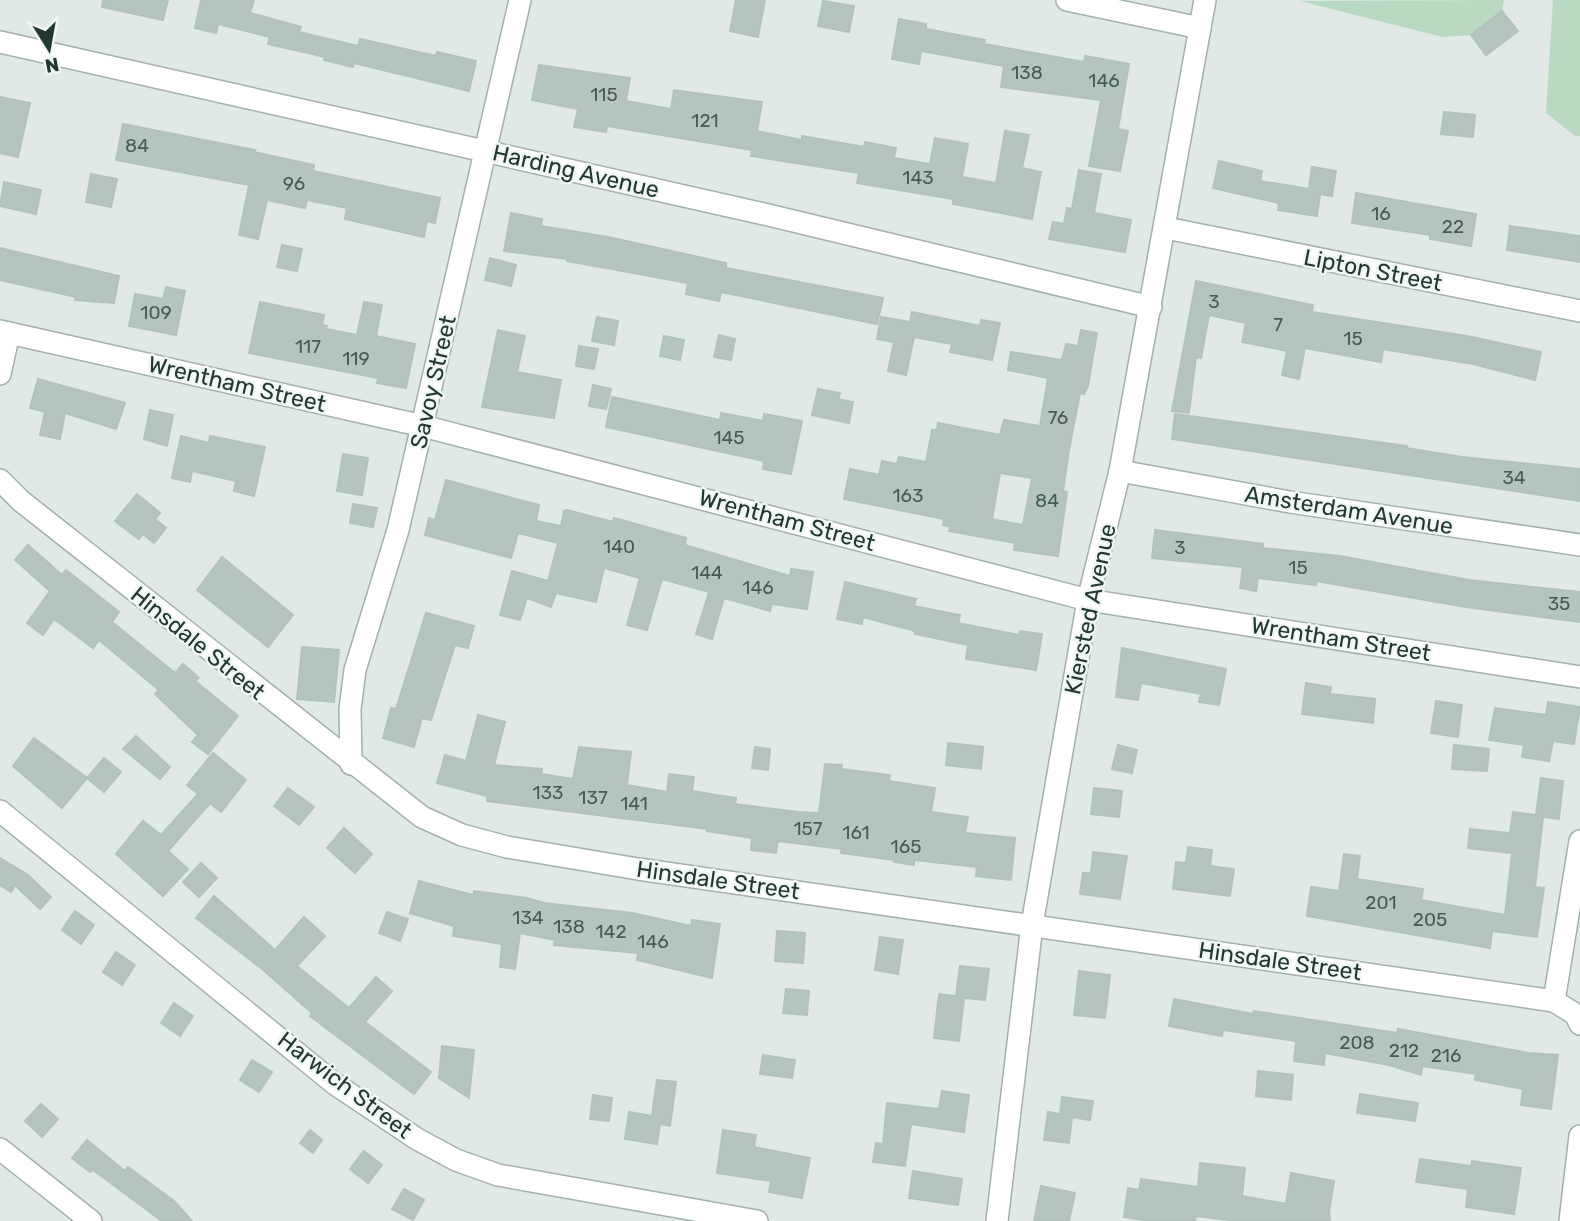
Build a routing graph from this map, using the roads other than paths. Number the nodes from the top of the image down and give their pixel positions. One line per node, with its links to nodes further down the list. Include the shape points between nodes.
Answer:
1 (520, 0): 6 (street, Savoy Street)
2 (1066, 0): 4 (street)
3 (1205, 0): 4 (street, Kiersted Avenue)
4 (1200, 28): 7 (street, Kiersted Avenue)
5 (0, 42): 6 (street, Harding Avenue)
6 (486, 151): 8 (street, Harding Avenue); 12 (street, Savoy Street)
7 (1166, 228): 8 (street, Kiersted Avenue); 9 (street, Lipton Street)
8 (1151, 307): 13 (street, Kiersted Avenue)
9 (1580, 311)
10 (4, 332): 11 (street); 12 (street, Wrentham Street)
11 (0, 374)
12 (423, 426): 16 (street, Wrentham Street); 18 (street, Savoy Street, via 392,554 355,670)
13 (1119, 471): 15 (street, Amsterdam Avenue, via 1290,502); 16 (street, Kiersted Avenue)
14 (0, 480): 18 (street, Hinsdale Street)
15 (1580, 545)
16 (1088, 600): 17 (street, Wrentham Street); 21 (street, Kiersted Avenue)
17 (1580, 677)
18 (351, 764): 21 (street, Hinsdale Street, via 422,817 462,835 507,847)
19 (0, 811): 27 (street, Harwich Street, via 335,1084 417,1139 498,1175)
20 (1580, 841): 22 (street)
21 (1032, 925): 22 (street, Hinsdale Street); 28 (street, Kiersted Avenue)
22 (1555, 1001): 23 (street, via 1575,1014)
23 (1580, 1024)
24 (1580, 1136): 29 (street)
25 (0, 1149): 26 (street)
26 (91, 1221)
27 (757, 1221)
28 (997, 1221)
29 (1570, 1221)

